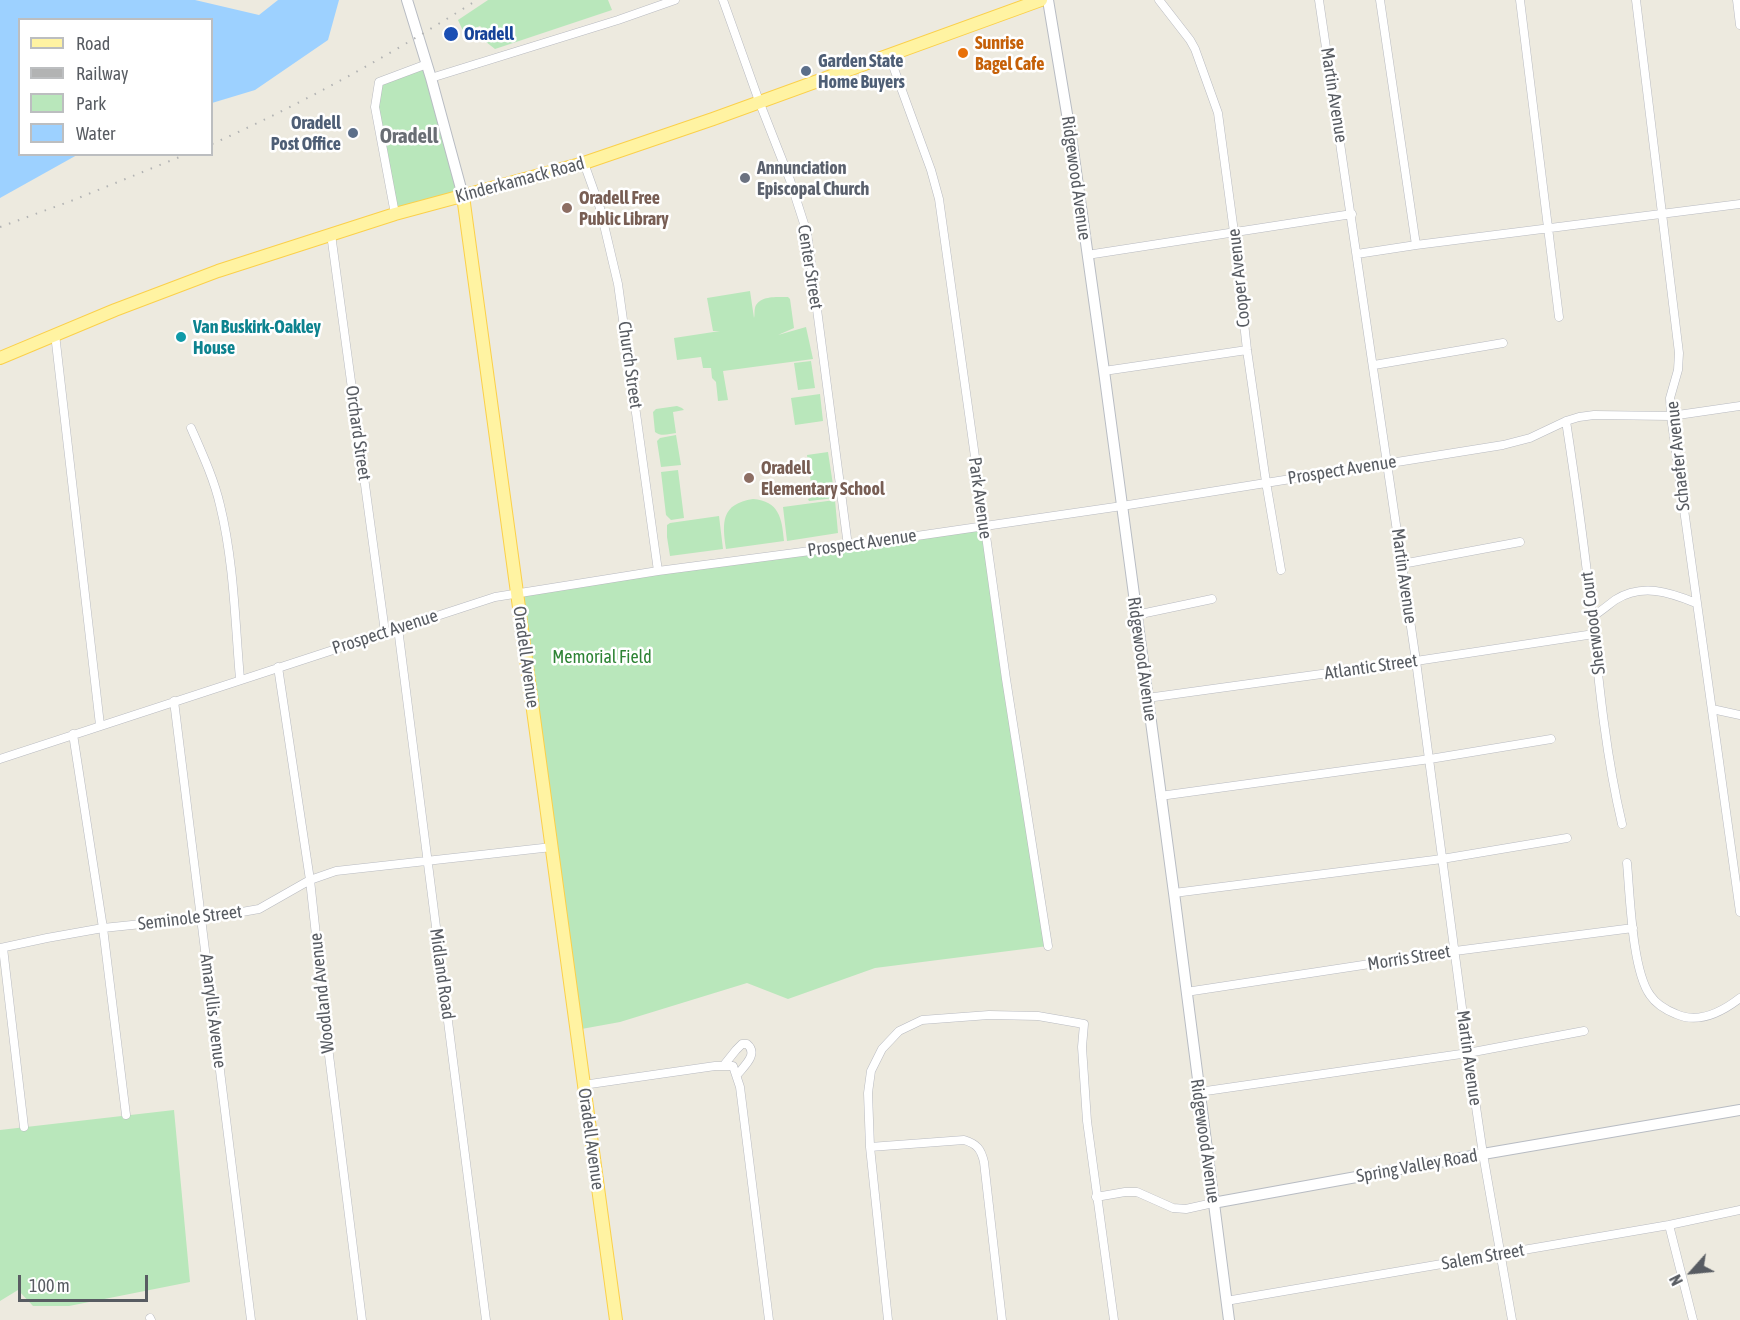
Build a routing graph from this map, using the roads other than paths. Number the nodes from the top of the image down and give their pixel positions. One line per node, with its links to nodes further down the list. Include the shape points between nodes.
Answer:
1 (407, 0): 14 (street, Oradell Avenue)
2 (675, 0): 15 (street)
3 (723, 0): 16 (street, Center Street)
4 (1041, 0): 13 (main road, Kinderkamack Road)
5 (1048, 0): 28 (street, Ridgewood Avenue)
6 (1159, 0): 24 (street, Cooper Avenue, via 1195,49 1216,104)
7 (1319, 0): 22 (street, Martin Avenue)
8 (1380, 0): 26 (street)
9 (1520, 0): 23 (street)
10 (1636, 0): 20 (street, Schaefer Avenue)
11 (1737, 0): 12 (street)
12 (1740, 25)
13 (889, 55): 16 (main road, Kinderkamack Road); 43 (street, Park Avenue, via 939,199)
14 (427, 64): 15 (street, Oradell Avenue); 21 (street, via 379,82 375,107)
15 (431, 78): 18 (street, Oradell Avenue)
16 (759, 101): 17 (main road, Kinderkamack Road); 45 (street, Center Street, via 807,233)
17 (584, 163): 18 (main road, Kinderkamack Road); 48 (street, Church Street, via 600,208 625,321)
18 (463, 196): 21 (main road, Kinderkamack Road); 49 (main road, Oradell Avenue)
19 (1740, 204): 20 (street)
20 (1661, 213): 23 (street); 37 (street, Schaefer Avenue, via 1679,353 1670,398)
21 (395, 214): 25 (main road, Kinderkamack Road)
22 (1352, 214): 24 (street); 27 (street, Martin Avenue)
23 (1548, 229): 26 (street); 29 (street)
24 (1234, 232): 28 (street); 32 (street, Cooper Avenue)
25 (331, 234): 30 (main road, Kinderkamack Road, via 176,286); 55 (street, Orchard Street)
26 (1416, 245): 27 (street)
27 (1357, 254): 34 (street, Martin Avenue)
28 (1087, 255): 35 (street, Ridgewood Avenue)
29 (1558, 317)
30 (55, 334): 33 (main road, Kinderkamack Road); 64 (street)
31 (1503, 343): 34 (street)
32 (1247, 350): 35 (street); 41 (street, Cooper Avenue)
33 (0, 358)
34 (1374, 365): 40 (street, Martin Avenue)
35 (1104, 371): 42 (street, Ridgewood Avenue)
36 (1740, 406): 37 (street, Prospect Avenue)
37 (1671, 416): 38 (street, Prospect Avenue, via 1594,415); 51 (street, Schaefer Avenue)
38 (1566, 421): 40 (street, Prospect Avenue, via 1518,442); 53 (street, Sherwood Court)
39 (191, 428): 59 (street, via 215,488 225,531)
40 (1388, 463): 41 (street, Prospect Avenue); 46 (street, Martin Avenue)
41 (1266, 482): 42 (street, Prospect Avenue); 47 (street, Cooper Avenue)
42 (1122, 506): 43 (street, Prospect Avenue); 52 (street, Ridgewood Avenue)
43 (984, 526): 45 (street, Prospect Avenue); 82 (street, Park Avenue)
44 (1520, 542): 46 (street)
45 (848, 546): 48 (street, Prospect Avenue)
46 (1402, 564): 57 (street, Martin Avenue)
47 (1281, 570)
48 (658, 571): 49 (street, Prospect Avenue)
49 (517, 594): 54 (street, Prospect Avenue, via 495,597); 72 (main road, Oradell Avenue)
50 (1212, 599): 52 (street)
51 (1696, 603): 53 (street, via 1663,591 1638,591 1616,599); 62 (street, Schaefer Avenue)
52 (1136, 615): 60 (street, Ridgewood Avenue)
53 (1592, 617): 56 (street, Sherwood Court)
54 (398, 628): 55 (street, Prospect Avenue); 74 (street, Midland Road)
55 (385, 632): 58 (street, Prospect Avenue)
56 (1594, 634): 57 (street, Atlantic Street); 70 (street, Sherwood Court)
57 (1416, 661): 60 (street, Atlantic Street); 68 (street, Martin Avenue)
58 (278, 667): 59 (street, Prospect Avenue); 76 (street, Woodland Avenue)
59 (240, 679): 61 (street, Prospect Avenue)
60 (1147, 698): 69 (street, Ridgewood Avenue)
61 (174, 701): 64 (street, Prospect Avenue); 79 (street, Amaryllis Avenue)
62 (1712, 709): 63 (street); 78 (street, Schaefer Avenue)
63 (1740, 715)
64 (100, 725): 65 (street, Prospect Avenue)
65 (73, 734): 67 (street, Prospect Avenue); 80 (street)
66 (1551, 739): 68 (street)
67 (0, 759)
68 (1430, 759): 69 (street); 73 (street, Martin Avenue)
69 (1160, 796): 77 (street, Ridgewood Avenue)
70 (1622, 824)
71 (1567, 838): 73 (street)
72 (552, 847): 74 (street, Seminole Street); 91 (main road, Oradell Avenue)
73 (1442, 859): 77 (street); 84 (street, Martin Avenue)
74 (427, 860): 76 (street, Seminole Street, via 336,871); 106 (street, Midland Road)
75 (1627, 863): 81 (street)
76 (310, 880): 79 (street, Seminole Street, via 259,909); 105 (street, Woodland Avenue)
77 (1174, 893): 85 (street, Ridgewood Avenue)
78 (1740, 912)
79 (201, 918): 80 (street, Seminole Street); 104 (street, Amaryllis Avenue)
80 (103, 928): 83 (street, Seminole Street); 94 (street)
81 (1633, 928): 84 (street, Morris Street); 86 (street, via 1645,985 1658,1004 1693,1018 1717,1012)
82 (1048, 946)
83 (1, 948): 95 (street)
84 (1455, 951): 85 (street, Morris Street); 88 (street, Martin Avenue)
85 (1186, 992): 92 (street, Ridgewood Avenue)
86 (1740, 998)
87 (1584, 1031): 88 (street)
88 (1468, 1053): 92 (street); 97 (street, Martin Avenue)
89 (724, 1065): 90 (street, via 733,1066); 90 (street, via 742,1044 750,1045 751,1058); 91 (street)
90 (737, 1075): 108 (street)
91 (583, 1085): 107 (main road, Oradell Avenue)
92 (1198, 1092): 99 (street, Ridgewood Avenue)
93 (1740, 1110): 97 (street, Spring Valley Road)
94 (126, 1115)
95 (24, 1127)
96 (870, 1147): 98 (street, via 871,1071 889,1040 899,1031 922,1020 988,1016 1038,1016 1084,1024 1084,1078); 109 (street); 110 (street, via 964,1140 981,1150)
97 (1483, 1154): 99 (street, Spring Valley Road); 102 (street, Martin Avenue)
98 (1096, 1197): 99 (street, Spring Valley Road, via 1137,1192 1173,1208 1186,1209); 111 (street)
99 (1213, 1203): 103 (street, Ridgewood Avenue)
100 (1740, 1210): 101 (street, Salem Street)
101 (1669, 1225): 102 (street, Salem Street); 114 (street)
102 (1500, 1254): 103 (street, Salem Street); 113 (street, Martin Avenue)
103 (1226, 1301): 112 (street, Ridgewood Avenue)
104 (250, 1320)
105 (362, 1320)
106 (486, 1320)
107 (616, 1320)
108 (769, 1320)
109 (888, 1320)
110 (1002, 1320)
111 (1114, 1320)
112 (1229, 1320)
113 (1512, 1320)
114 (1693, 1320)

